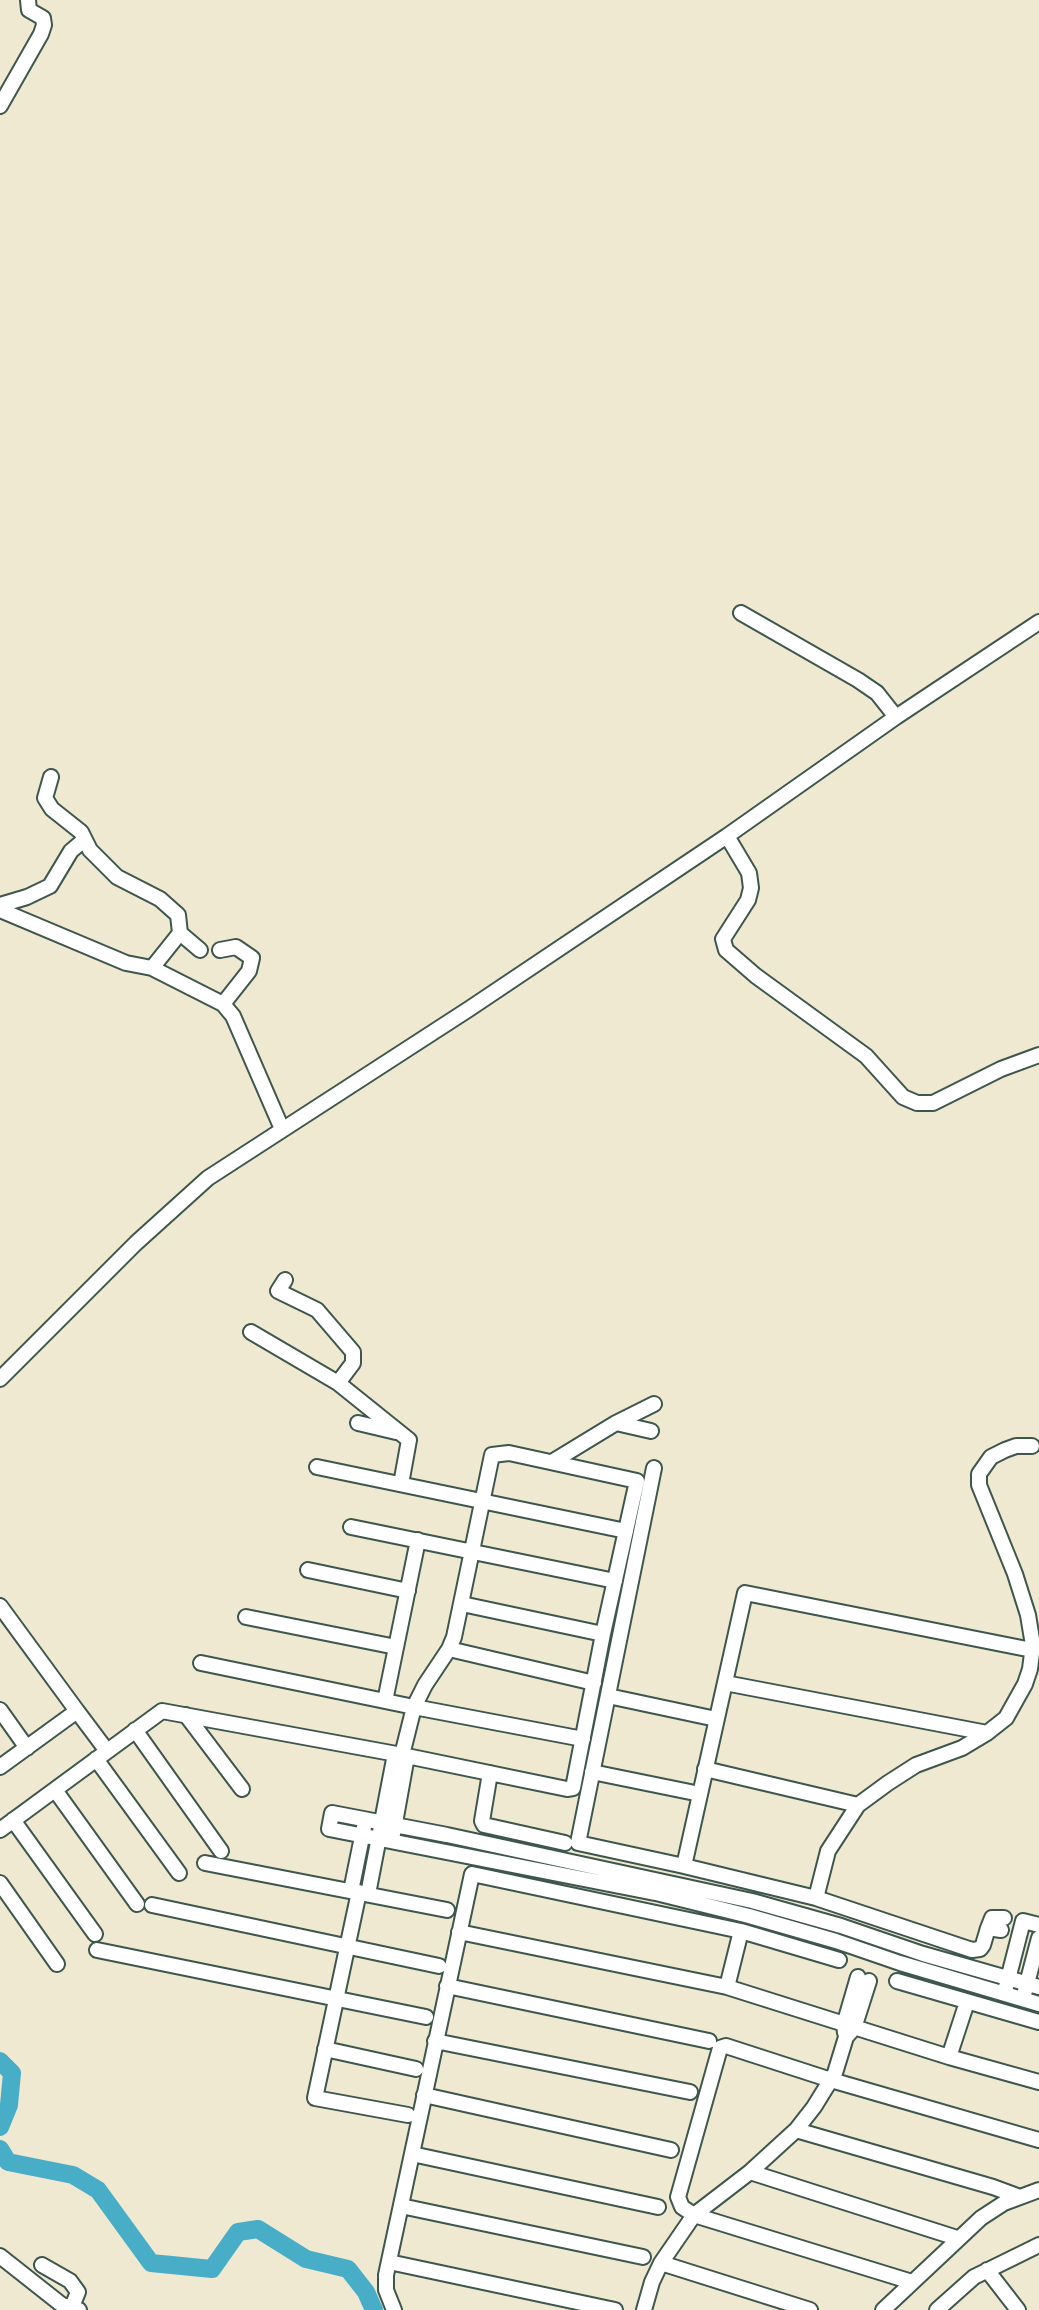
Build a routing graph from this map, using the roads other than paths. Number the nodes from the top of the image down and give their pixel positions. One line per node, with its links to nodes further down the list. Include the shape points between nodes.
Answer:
1 (28, 0): 2 (street, via 29,10 43,18 44,25)
2 (0, 106)
3 (741, 612): 5 (street, via 858,680 877,693)
4 (1039, 622): 5 (street)
5 (896, 717): 7 (street)
6 (51, 777): 8 (street, via 45,798)
7 (727, 836): 15 (street, via 749,873 751,888 723,939 726,950 866,1056 903,1097 933,1103); 16 (street)
8 (84, 840): 9 (street, via 71,851 50,886); 10 (street, via 117,877 160,899 178,915)
9 (0, 908): 13 (street, via 126,963)
10 (180, 933): 11 (street); 13 (street)
11 (200, 950)
12 (220, 950): 14 (street, via 236,947 252,958 249,971)
13 (152, 968): 14 (street)
14 (223, 1004): 16 (street, via 233,1016)
15 (1039, 1055)
16 (282, 1129): 19 (street, via 197,1187)
17 (285, 1280): 20 (street, via 278,1291 317,1310 353,1352 353,1363)
18 (251, 1332): 20 (street)
19 (0, 1379)
20 (338, 1383): 25 (street)
21 (654, 1404): 23 (street)
22 (358, 1423): 25 (street)
23 (616, 1423): 24 (street); 27 (street)
24 (651, 1431)
25 (401, 1433): 30 (street, via 409,1440)
26 (1032, 1446): 45 (street, via 1016,1446 991,1457 979,1474 979,1485 1015,1574 1028,1615)
27 (552, 1462): 31 (street, via 509,1453 492,1455); 33 (street, via 637,1481)
28 (317, 1467): 30 (street)
29 (654, 1468): 49 (street)
30 (401, 1484): 31 (street)
31 (482, 1501): 33 (street); 35 (street)
32 (351, 1527): 34 (street)
33 (626, 1531): 37 (street)
34 (418, 1540): 35 (street); 38 (street)
35 (472, 1552): 37 (street); 39 (street)
36 (308, 1570): 38 (street)
37 (615, 1581): 42 (street)
38 (408, 1591): 43 (street)
39 (461, 1604): 42 (street); 44 (street)
40 (0, 1606): 53 (street)
41 (246, 1617): 43 (street)
42 (603, 1634): 47 (street)
43 (396, 1647): 50 (street)
44 (449, 1649): 47 (street); 51 (street)
45 (1032, 1650): 48 (street, via 745,1593); 57 (street, via 1018,1699 1006,1718)
46 (201, 1663): 50 (street)
47 (594, 1683): 58 (street)
48 (725, 1683): 55 (street); 57 (street)
49 (608, 1696): 55 (street); 64 (street)
50 (385, 1701): 51 (street)
51 (414, 1707): 58 (street); 61 (street)
52 (0, 1710): 59 (street)
53 (77, 1711): 59 (street); 60 (street)
54 (186, 1714): 56 (street, via 162,1711); 61 (street); 66 (street)
55 (716, 1719): 63 (street)
56 (135, 1730): 60 (street); 78 (street)
57 (987, 1733): 69 (street, via 916,1765)
58 (583, 1738): 65 (street, via 576,1784 571,1789)
59 (27, 1748): 62 (street)
60 (102, 1755): 67 (street); 83 (street)
61 (401, 1755): 65 (street); 72 (street)
62 (0, 1767)
63 (705, 1769): 68 (street); 69 (street)
64 (592, 1772): 68 (street); 81 (street, via 578,1843)
65 (490, 1773): 77 (street, via 484,1825)
66 (242, 1789)
67 (55, 1790): 70 (street); 96 (street, via 145,1904)
68 (700, 1794): 81 (street)
69 (858, 1805): 86 (street, via 828,1851)
70 (13, 1820): 73 (street); 93 (street)
71 (365, 1820): 72 (street); 74 (street); 74 (street, via 332,1814 329,1829)
72 (389, 1825): 75 (street); 76 (street)
73 (0, 1830)
74 (362, 1836): 75 (street); 85 (street)
75 (386, 1840): 79 (street); 85 (street)
76 (480, 1842): 79 (street); 82 (street)
77 (565, 1843)
78 (221, 1851)
79 (475, 1857): 82 (street)
80 (205, 1863): 85 (street)
81 (684, 1866): 86 (street)
82 (587, 1872): 87 (street)
83 (179, 1873)
84 (2, 1890): 100 (street)
85 (359, 1892): 88 (street); 96 (street)
86 (816, 1898): 90 (street, via 972,1950)
87 (751, 1908): 94 (street); 98 (street)
88 (447, 1909)
89 (1039, 1925): 90 (street)
90 (1008, 1926): 95 (street); 102 (street)
91 (741, 1931): 92 (street, via 472,1874); 99 (street); 106 (street)
92 (459, 1932): 104 (street); 106 (street)
93 (95, 1934)
94 (877, 1938): 98 (street); 102 (street)
95 (1039, 1938): 105 (street)
96 (347, 1947): 101 (street); 108 (street)
97 (97, 1950): 108 (street)
98 (872, 1954): 107 (street); 114 (street)
99 (839, 1959)
100 (57, 1964)
101 (439, 1966)
102 (1007, 1979): 105 (street); 107 (street)
103 (897, 1981): 110 (street)
104 (447, 1986): 115 (street); 116 (street)
105 (1033, 1986): 109 (street)
106 (727, 1987): 114 (street)
107 (1004, 1995): 109 (street)
108 (335, 1998): 112 (street); 117 (street)
109 (1023, 2000): 111 (street)
110 (967, 2002): 113 (street); 118 (street)
111 (1039, 2004)
112 (426, 2017)
113 (1039, 2022)
114 (848, 2030): 118 (street); 120 (street)
115 (435, 2041): 122 (street); 123 (street)
116 (709, 2041)
117 (325, 2049): 119 (street); 124 (street, via 315,2098)
118 (948, 2057): 121 (street)
119 (416, 2069)
120 (831, 2080): 125 (street); 126 (street); 134 (street, via 726,2046 719,2048 678,2197 682,2207)
121 (1039, 2082)
122 (690, 2092)
123 (424, 2095): 127 (street); 128 (street)
124 (408, 2115)
125 (796, 2130): 129 (street); 131 (street)
126 (1039, 2140)
127 (671, 2150)
128 (412, 2154): 132 (street); 133 (street)
129 (750, 2172): 134 (street); 135 (street)
130 (1039, 2190): 131 (street)
131 (1020, 2197): 135 (street, via 1004,2203)
132 (401, 2206): 138 (street); 139 (street)
133 (658, 2207)
134 (694, 2215): 140 (street); 142 (street)
135 (957, 2238): 142 (street)
136 (1039, 2245): 141 (street)
137 (0, 2256): 143 (street)
138 (643, 2257)
139 (389, 2262): 145 (street, via 386,2290); 146 (street)
140 (661, 2263): 147 (street); 148 (street)
141 (987, 2270): 150 (street); 151 (street)
142 (912, 2282): 149 (street)
143 (40, 2288): 144 (street, via 62,2305); 144 (street, via 45,2267 78,2292)
144 (76, 2309)
145 (394, 2310)
146 (615, 2310)
147 (644, 2310)
148 (810, 2310)
149 (883, 2310)
150 (937, 2310)
151 (1018, 2310)

